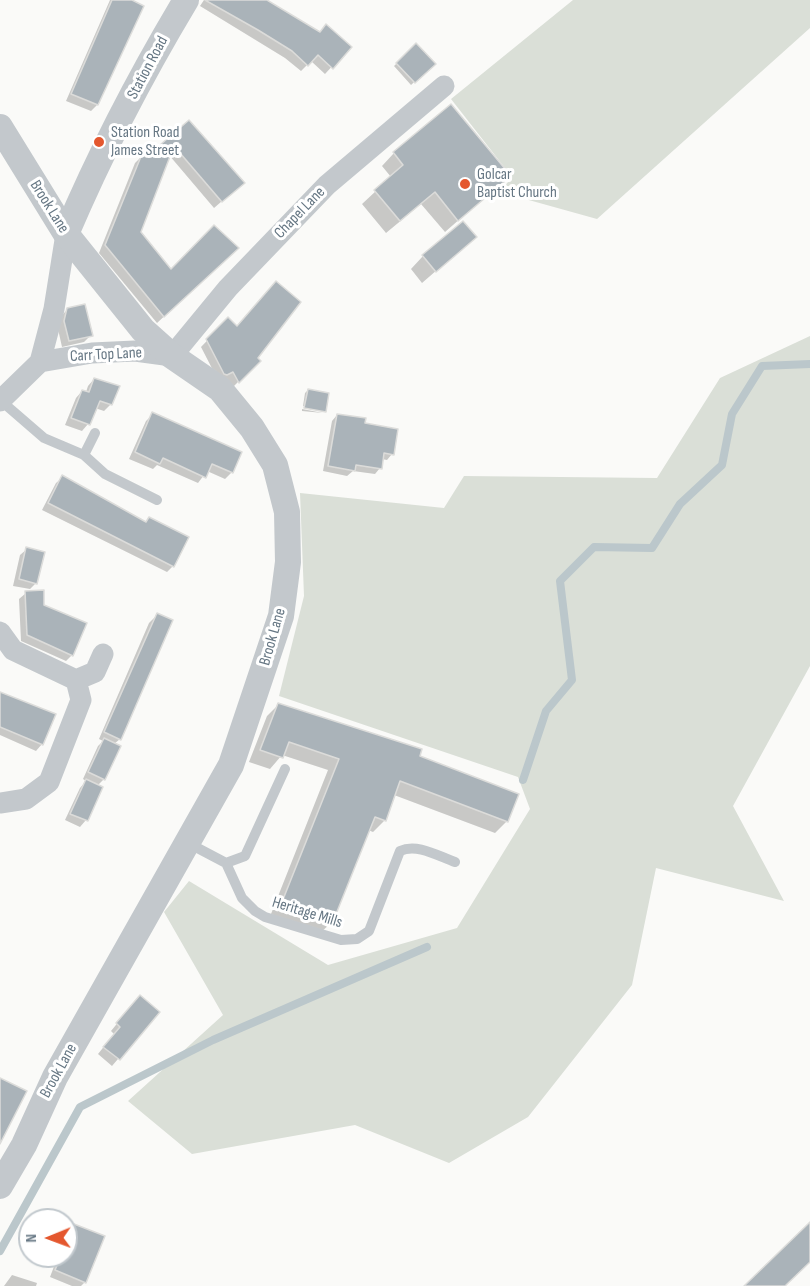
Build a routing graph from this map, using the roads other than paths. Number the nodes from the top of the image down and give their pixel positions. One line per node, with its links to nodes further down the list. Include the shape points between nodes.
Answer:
1 (186, 0): 4 (street, Station Road, via 94,169)
2 (444, 86): 5 (street, Chapel Lane, via 327,185 228,288)
3 (0, 127): 4 (street, Brook Lane)
4 (66, 234): 5 (street, Brook Lane, via 143,330); 6 (street, via 54,309)
5 (172, 356): 6 (street, Carr Top Lane, via 135,351); 16 (street, Brook Lane, via 220,389 252,428 275,465 287,512 288,562 281,616 231,765)
6 (40, 362): 7 (street)
7 (0, 400): 9 (lane, via 44,438)
8 (95, 434): 9 (lane)
9 (84, 455): 10 (lane, via 105,474)
10 (157, 500)
11 (0, 632): 13 (street, via 13,650)
12 (103, 654): 13 (street, via 95,672)
13 (76, 680): 15 (street, via 81,700 50,782 26,799)
14 (285, 769): 18 (lane, via 245,856)
15 (0, 803)
16 (188, 843): 18 (lane); 19 (street, Brook Lane, via 55,1077)
17 (455, 862): 18 (lane, Heritage Mills, via 419,849 408,847 400,851 369,931 357,939 341,940 255,911 242,898)
18 (226, 863)
19 (0, 1186)

